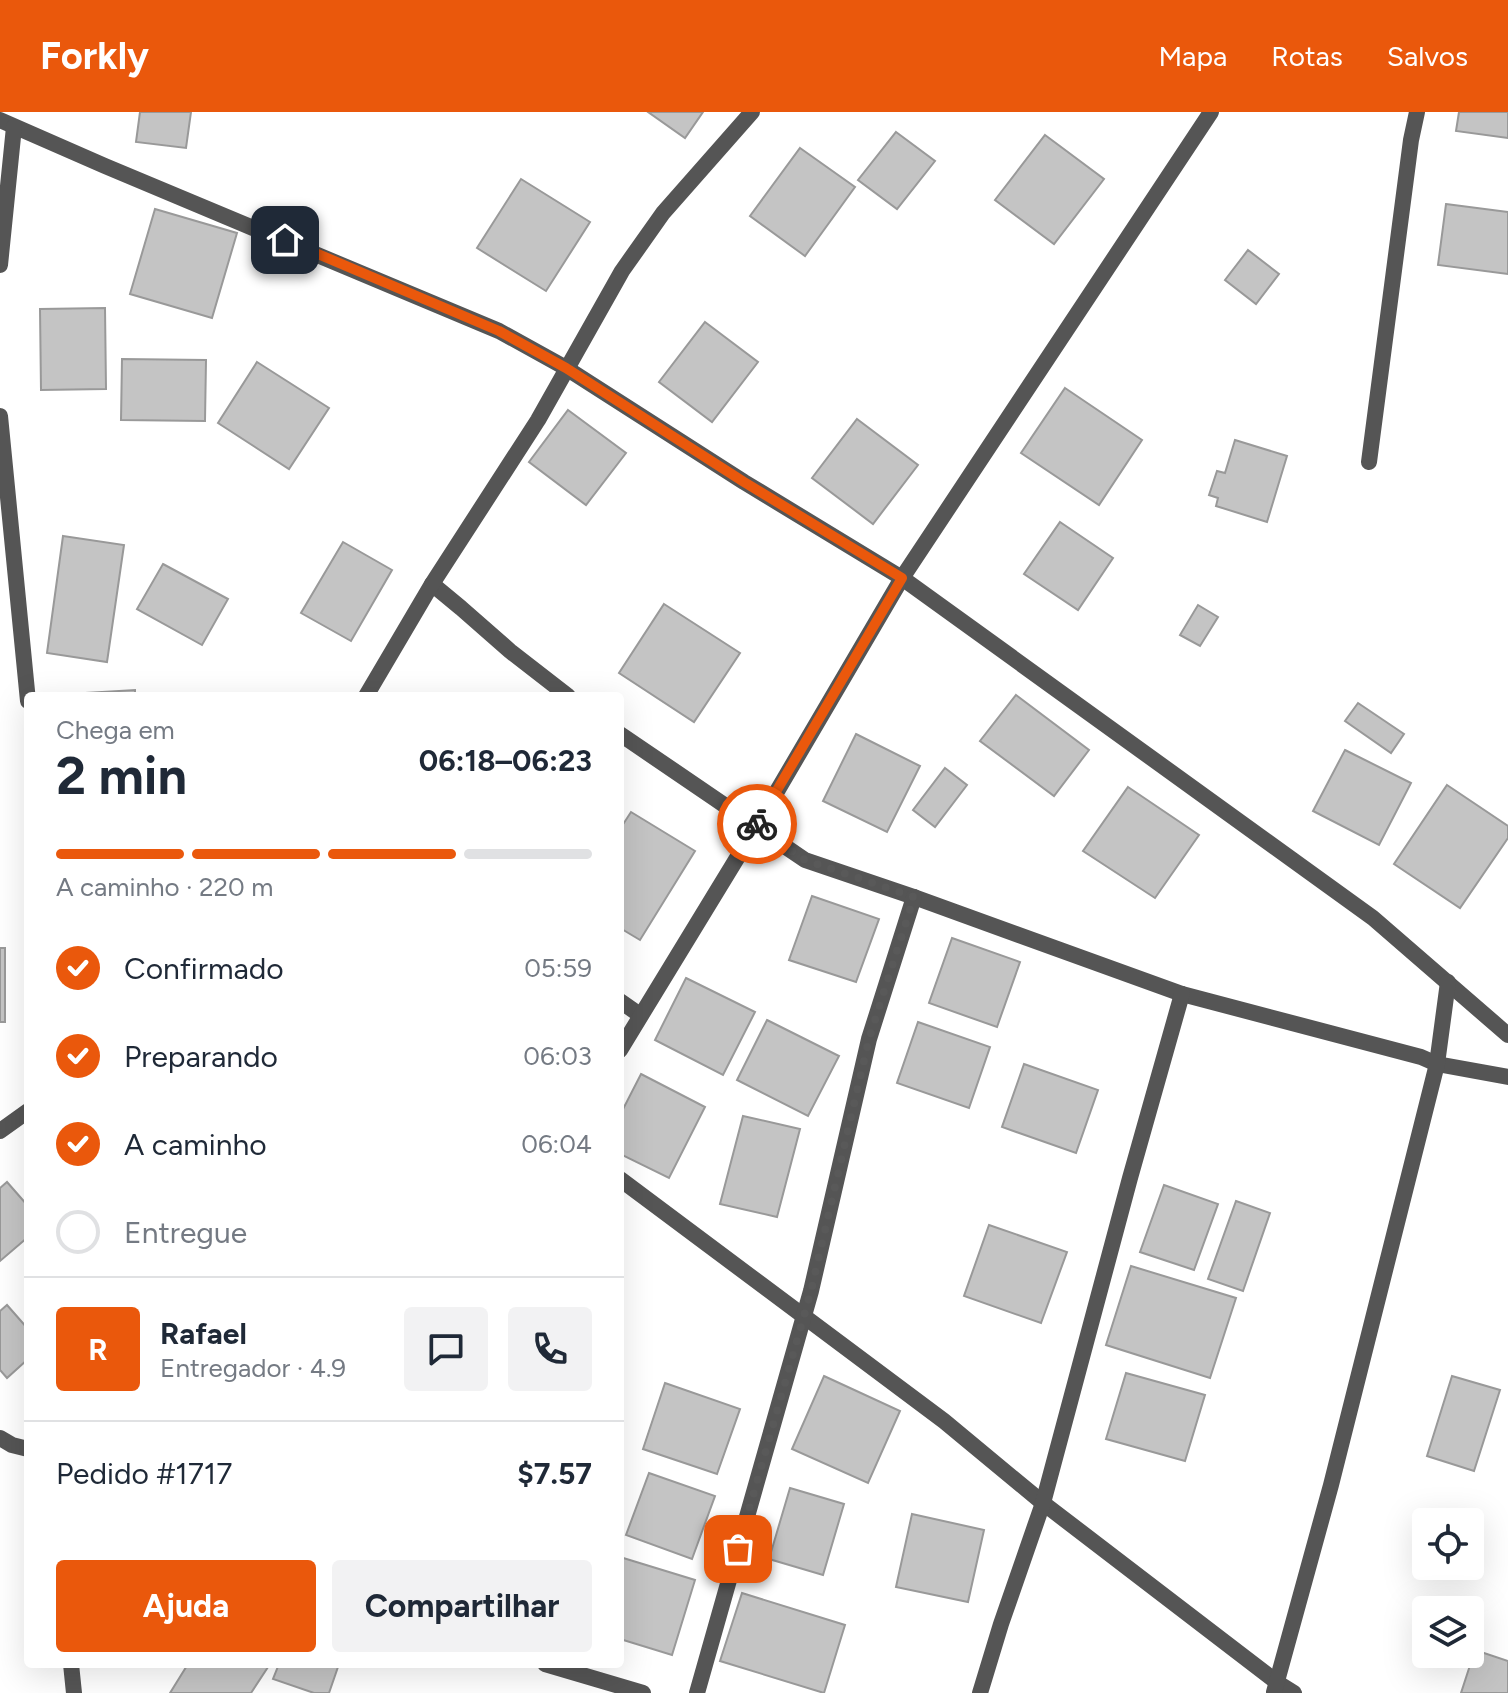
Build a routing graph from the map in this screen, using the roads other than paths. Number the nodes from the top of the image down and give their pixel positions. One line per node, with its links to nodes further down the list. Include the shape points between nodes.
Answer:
1 (752, 112): 6 (street, via 663,213)
2 (1211, 112): 9 (street)
3 (1417, 112): 8 (street)
4 (7, 123): 5 (street); 6 (street, via 499,331)
5 (0, 265)
6 (566, 368): 9 (street); 10 (street)
7 (0, 416): 11 (street)
8 (1369, 462)
9 (902, 578): 15 (street); 17 (street, via 1373,918)
10 (432, 584): 12 (street); 13 (street)
11 (27, 692)
12 (368, 692)
13 (563, 692)
14 (624, 737): 15 (street)
15 (756, 827): 16 (street, via 805,860); 20 (street)
16 (914, 897): 18 (street); 28 (street, via 869,1039)
17 (1448, 982): 21 (street); 23 (street)
18 (1182, 994): 23 (street); 31 (street)
19 (624, 1004): 20 (street)
20 (640, 1015): 22 (street)
21 (1508, 1035)
22 (624, 1043)
23 (1437, 1064): 24 (street); 34 (street)
24 (1508, 1077)
25 (24, 1114): 26 (street)
26 (0, 1131)
27 (624, 1182): 28 (street)
28 (803, 1317): 31 (street, via 944,1421); 37 (street)
29 (0, 1438): 30 (street)
30 (24, 1448)
31 (1043, 1503): 34 (street); 38 (street)
32 (71, 1668): 35 (street)
33 (559, 1668): 36 (street)
34 (1276, 1688): 39 (street)
35 (74, 1693)
36 (643, 1693)
37 (697, 1693)
38 (980, 1693)
39 (1294, 1693)

